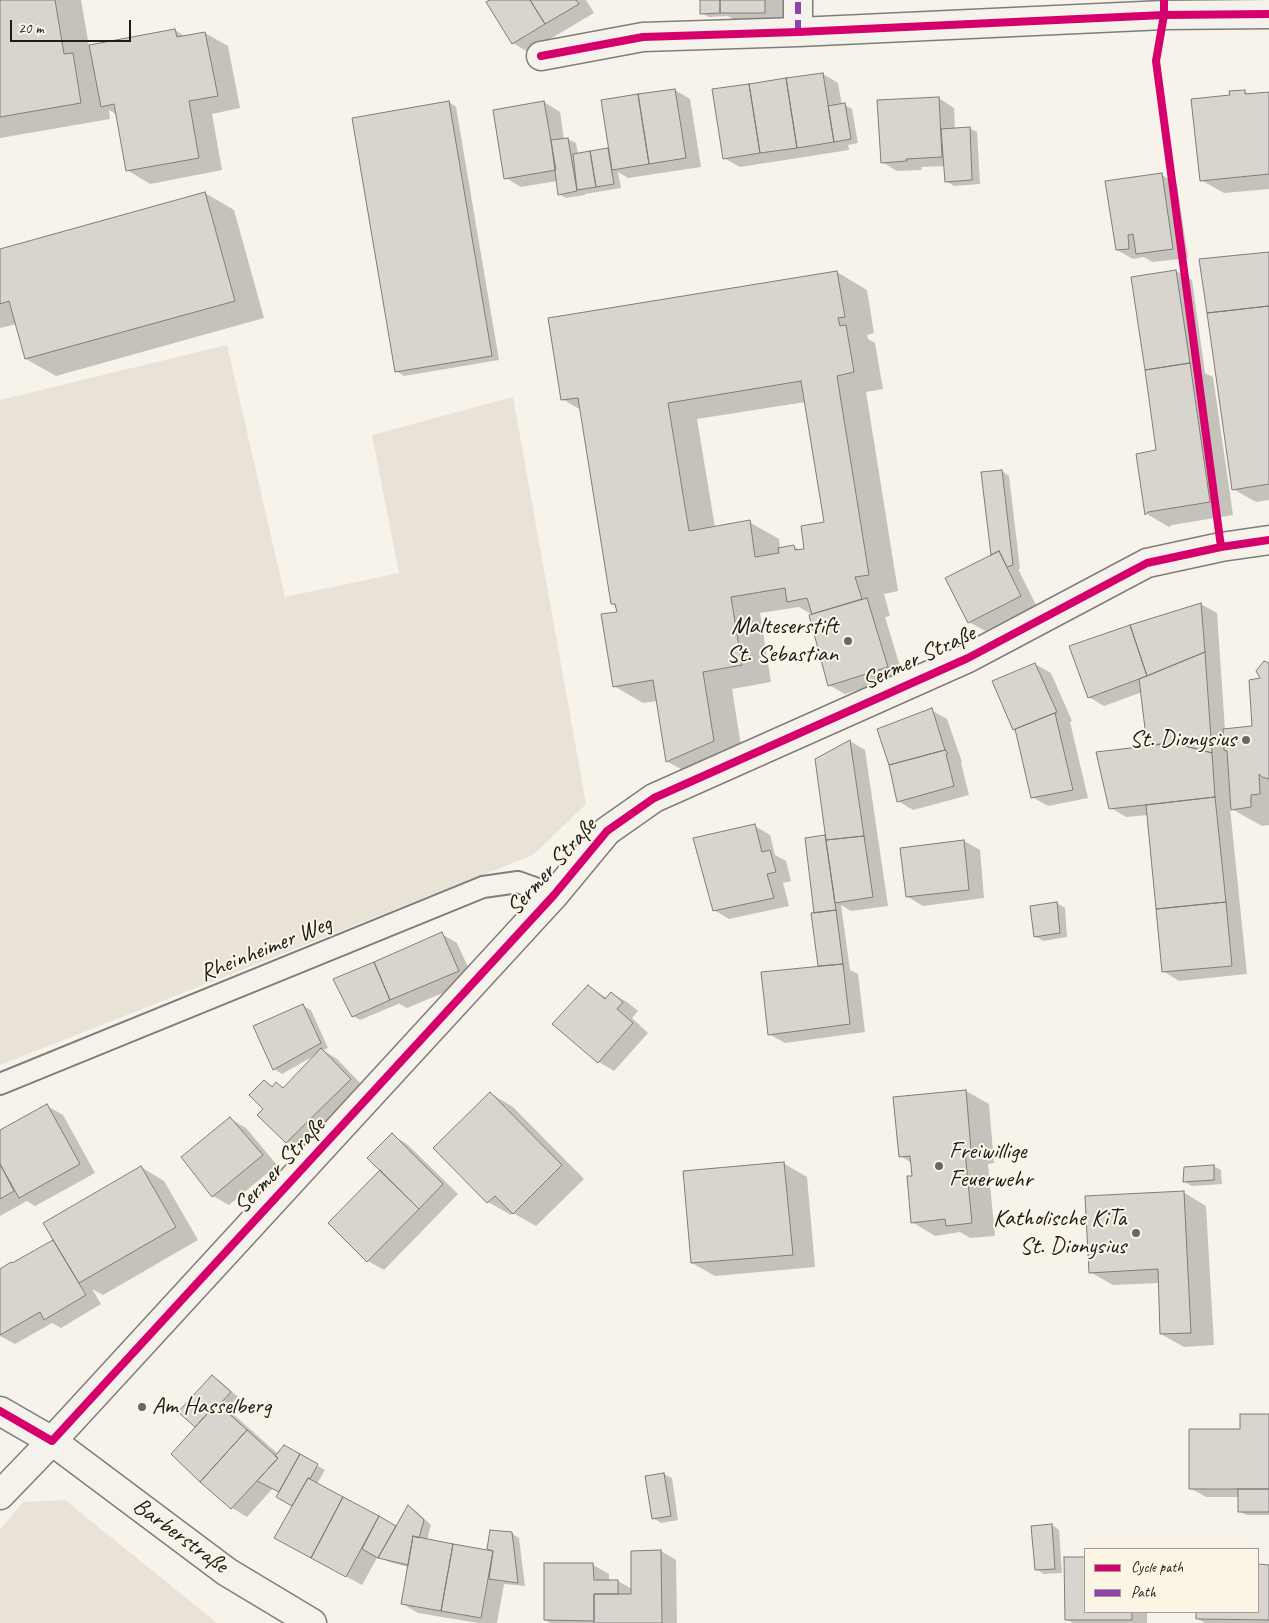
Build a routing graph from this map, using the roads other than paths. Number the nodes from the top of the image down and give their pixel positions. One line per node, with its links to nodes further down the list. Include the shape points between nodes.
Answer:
1 (798, 0): 4 (street)
2 (1164, 7): 3 (street); 4 (street)
3 (1269, 14)
4 (798, 32): 5 (street, via 643,37)
5 (541, 56)
6 (1269, 540): 7 (street, Sermer Straße, via 1147,563 968,658 654,798 607,830)
7 (554, 895): 8 (lane, Rheinheimer Weg, via 518,882 484,887); 10 (street, Sermer Straße)
8 (0, 1084)
9 (0, 1411): 10 (street, Barberstraße)
10 (52, 1442): 11 (street, Sermer Straße); 12 (street, Barberstraße, via 227,1572)
11 (0, 1495)
12 (312, 1623)

